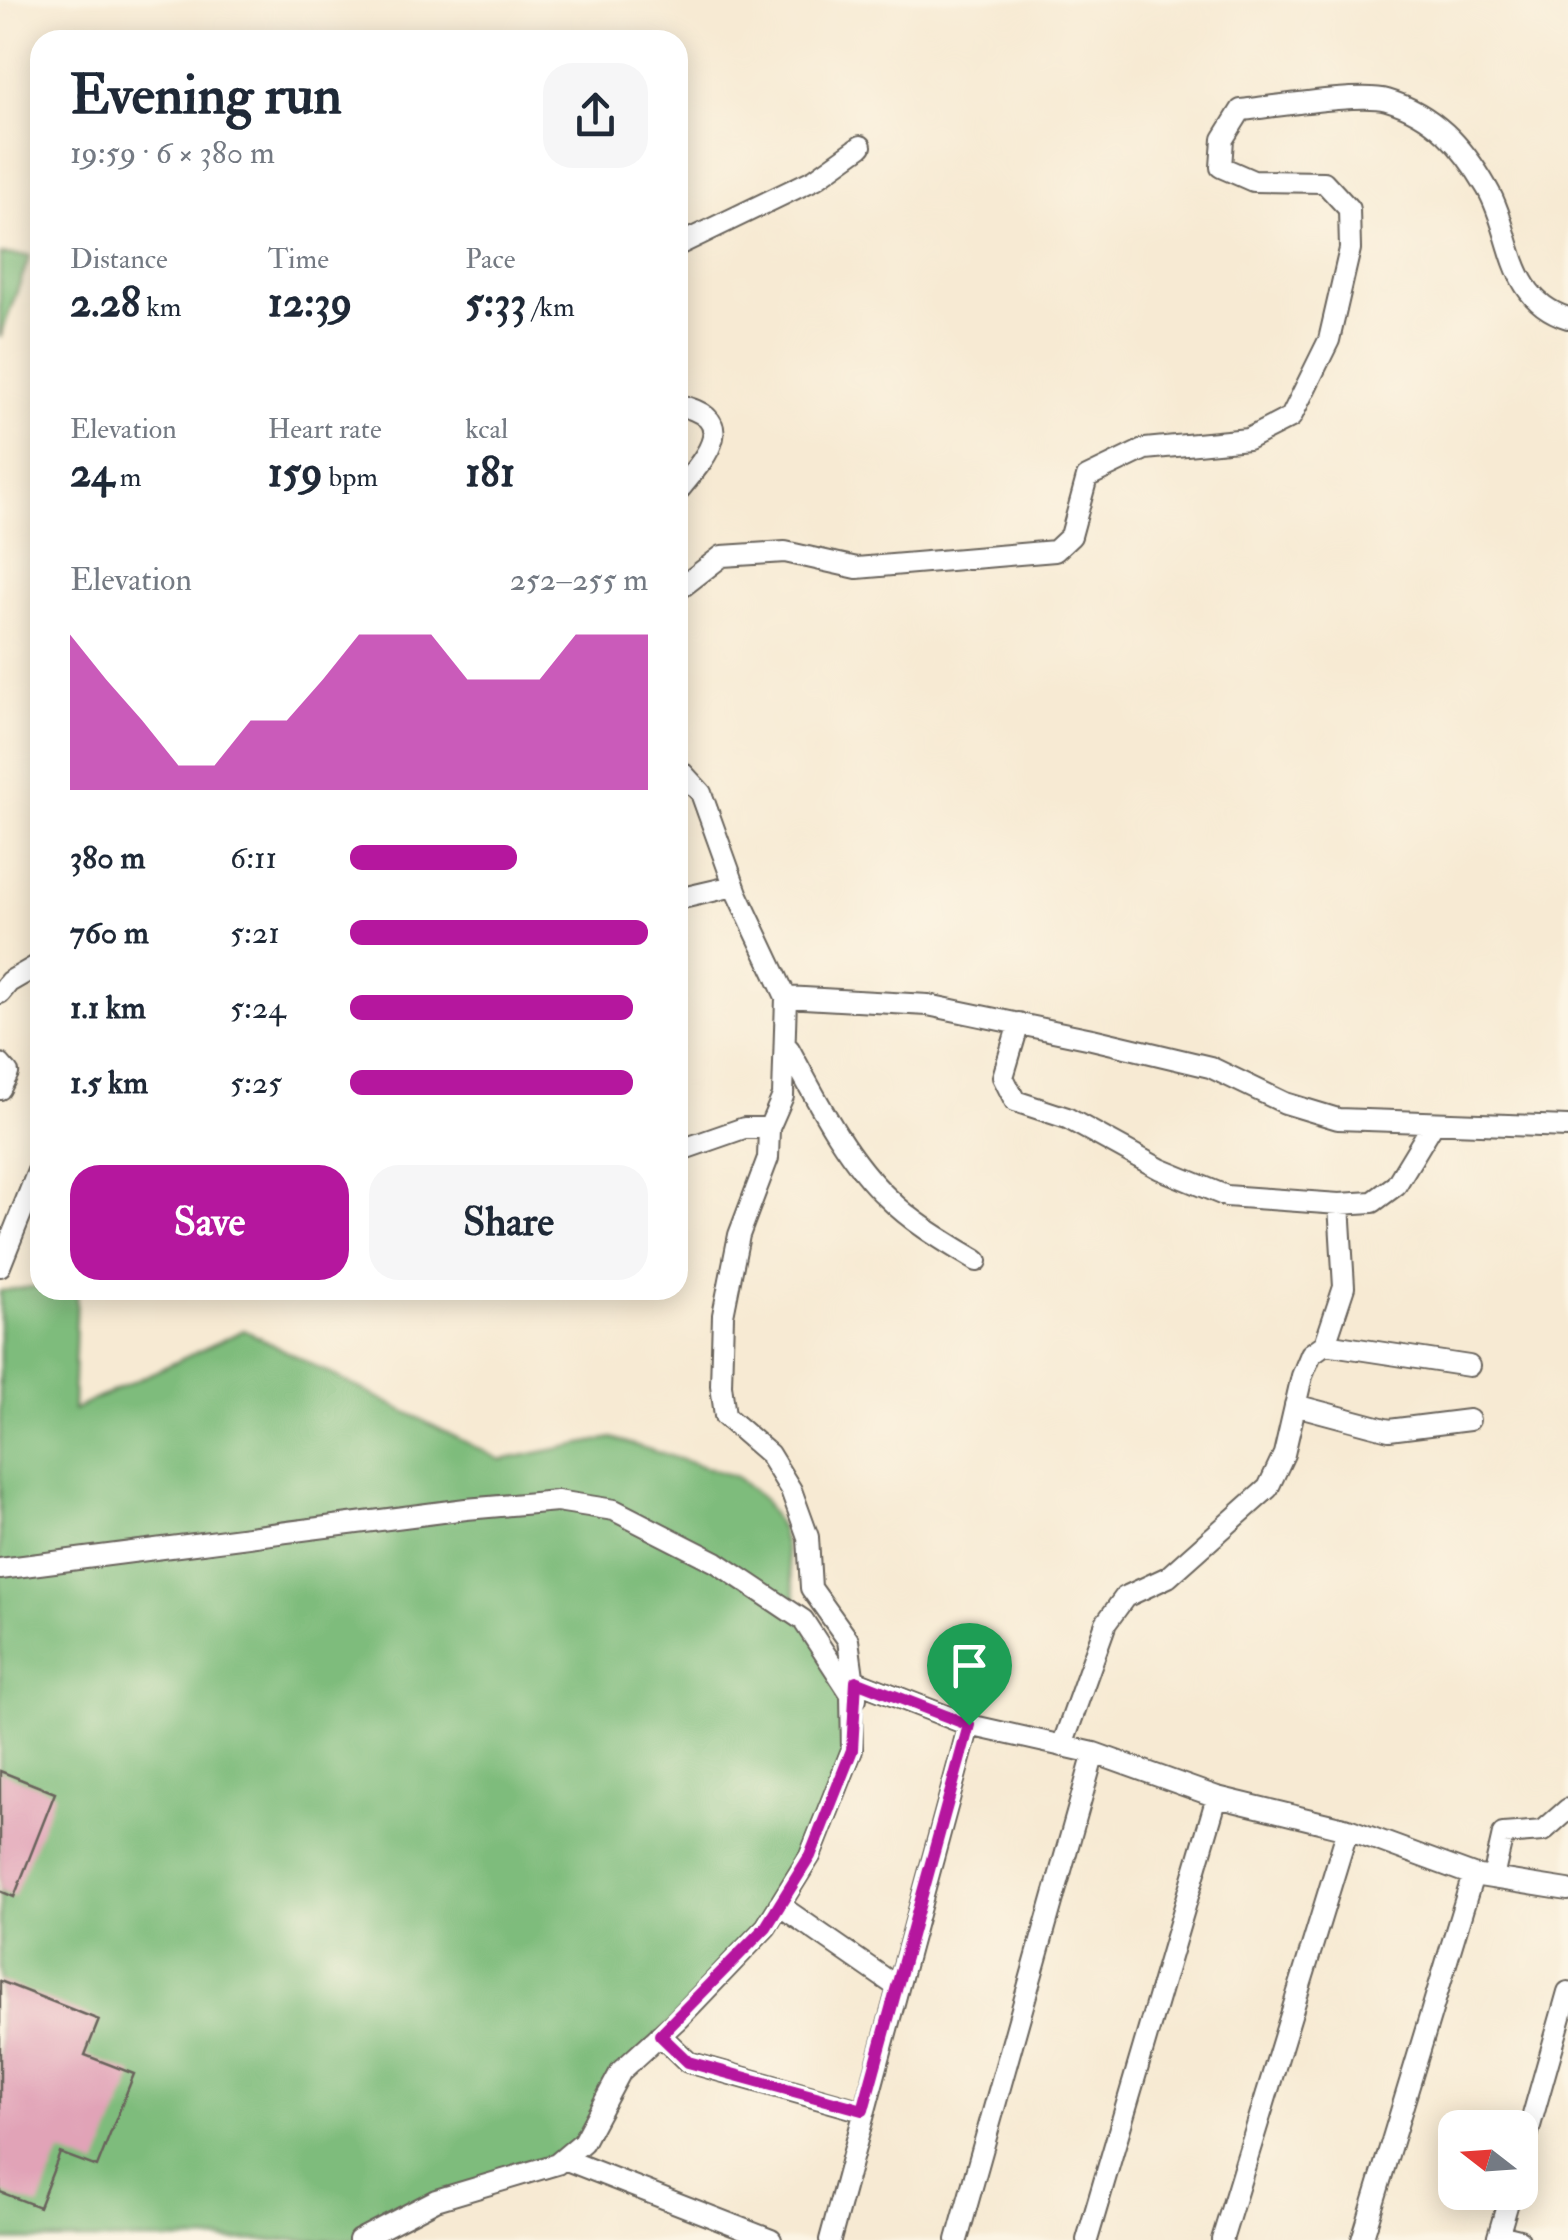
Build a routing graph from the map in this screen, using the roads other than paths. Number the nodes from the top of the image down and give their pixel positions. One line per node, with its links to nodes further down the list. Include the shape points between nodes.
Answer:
1 (862, 146): 2 (street, via 815,179)
2 (688, 240)
3 (1568, 318): 6 (street, via 1544,310 1514,266 1488,190 1438,122 1383,98 1241,110 1223,138 1221,167 1254,181 1324,182 1349,209 1350,249 1329,340 1291,417 1248,439 1144,448 1087,478 1071,536 1054,551 857,568 785,552 722,556)
4 (688, 407): 5 (street, via 704,410 713,436 708,455)
5 (688, 479)
6 (688, 578)
7 (688, 779): 8 (street, via 701,793)
8 (734, 886): 9 (street); 12 (street)
9 (688, 897)
10 (30, 970): 11 (street)
11 (0, 992)
12 (786, 997): 13 (street, via 928,1005); 14 (street)
13 (1018, 1023): 17 (street, via 1210,1067 1338,1119); 22 (street, via 1003,1077 1016,1100 1226,1196)
14 (788, 1048): 19 (street, via 784,1096); 23 (street, via 822,1109 886,1196)
15 (0, 1064): 16 (street, via 8,1073)
16 (0, 1089)
17 (1433, 1124): 18 (street); 22 (street, via 1396,1185 1373,1202)
18 (1568, 1126)
19 (769, 1128): 20 (street, via 744,1128); 30 (street, via 768,1158 739,1235 722,1314 720,1385 726,1416 769,1454 791,1490 808,1537 811,1588 848,1640)
20 (688, 1148)
21 (30, 1191): 24 (street)
22 (1339, 1204): 25 (street, via 1344,1287)
23 (977, 1261)
24 (0, 1266)
25 (1325, 1344): 26 (street); 27 (street, via 1311,1354)
26 (1469, 1366)
27 (1296, 1405): 28 (street, via 1389,1430); 33 (street, via 1268,1488 1168,1577 1125,1597 1106,1623)
28 (1469, 1420)
29 (0, 1569): 31 (street, via 466,1508 557,1502 614,1510 716,1562 803,1620 851,1694)
30 (856, 1681): 31 (street); 32 (street)
31 (852, 1725): 40 (street, via 852,1750 810,1856)
32 (969, 1725): 33 (street); 41 (street)
33 (1062, 1746): 34 (street)
34 (1094, 1754): 35 (street); 52 (street)
35 (1217, 1796): 37 (street); 53 (street)
36 (1568, 1808): 38 (street, via 1543,1832 1503,1834)
37 (1348, 1828): 38 (street); 54 (street)
38 (1483, 1876): 39 (street); 55 (street)
39 (1568, 1890)
40 (780, 1905): 41 (street); 43 (street)
41 (896, 1986): 44 (street)
42 (1568, 1992): 45 (street)
43 (660, 2035): 44 (street, via 688,2062); 46 (street, via 621,2071 583,2142)
44 (863, 2110): 51 (street)
45 (1535, 2110)
46 (564, 2159): 48 (street); 50 (street, via 436,2200)
47 (1509, 2210): 49 (street)
48 (759, 2238)
49 (1505, 2238)
50 (359, 2240)
51 (830, 2240)
52 (957, 2240)
53 (1086, 2240)
54 (1222, 2240)
55 (1362, 2240)

